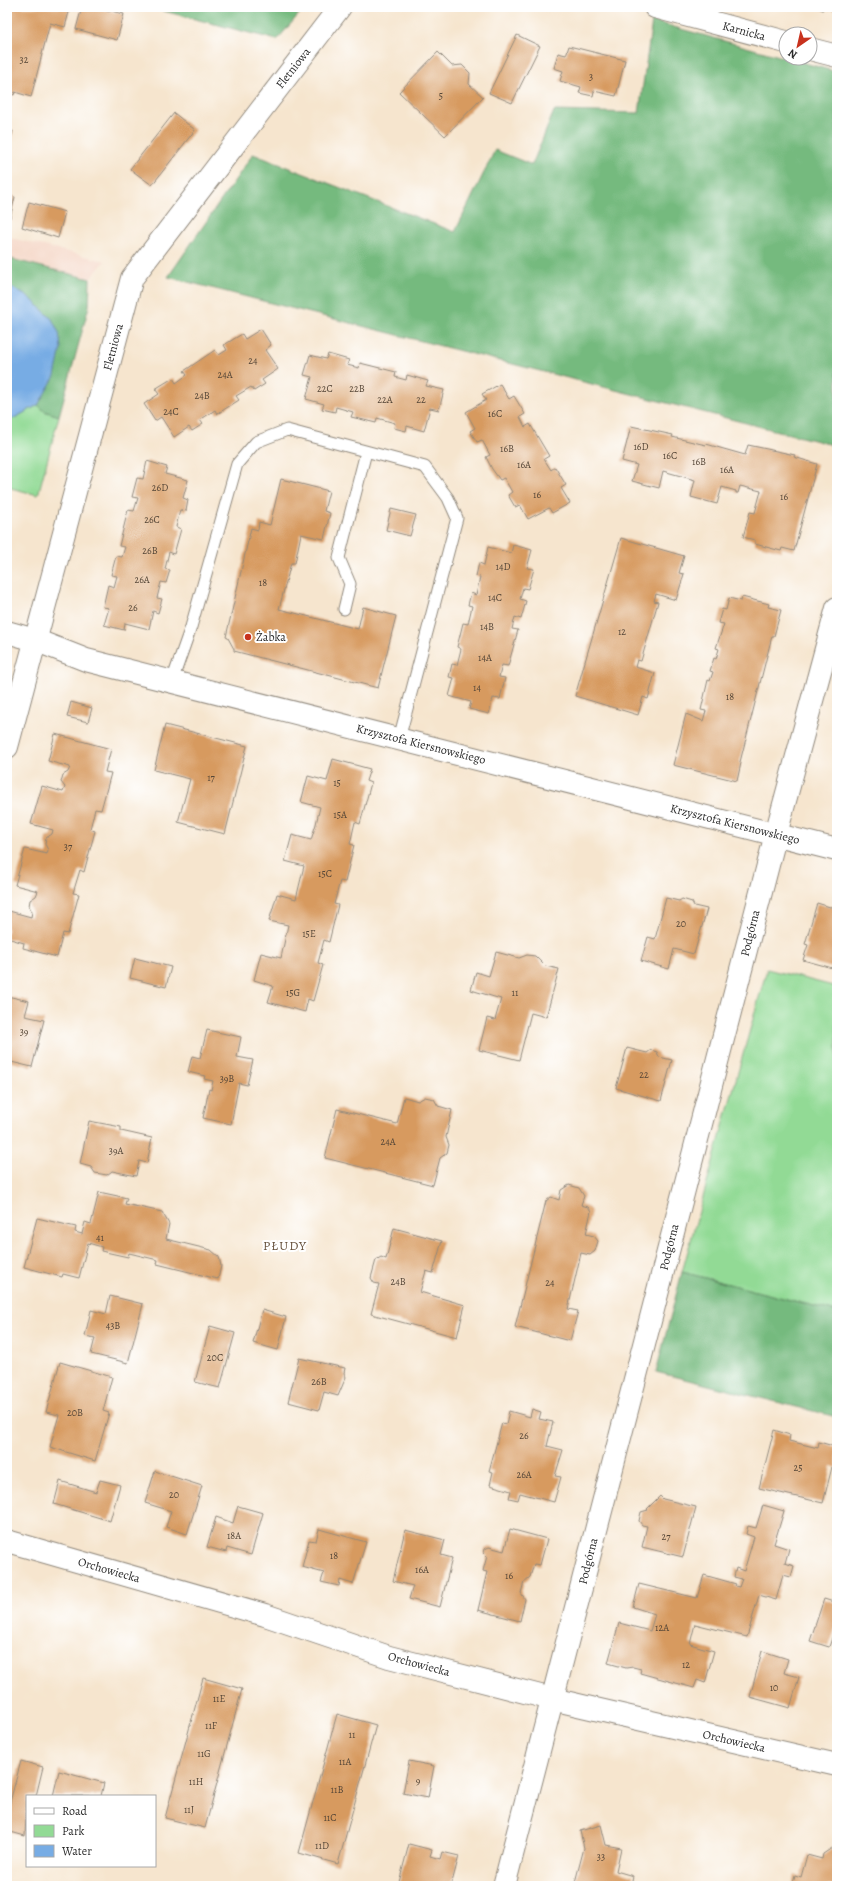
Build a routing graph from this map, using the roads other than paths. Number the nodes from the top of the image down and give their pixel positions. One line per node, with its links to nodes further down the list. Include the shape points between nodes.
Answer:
1 (340, 7): 10 (street, Fletniowa, via 132,278)
2 (655, 7): 3 (street, Karnicka)
3 (778, 40)
4 (818, 51): 5 (street)
5 (837, 56)
6 (366, 452): 8 (lane, via 339,558 350,584); 11 (lane, via 287,430 256,442 237,464 191,627); 12 (lane, via 425,468 448,498 456,518)
7 (837, 608): 14 (street, Podgórna)
8 (344, 609)
9 (7, 632): 10 (street, Krzysztofa Kiersnowskiego)
10 (35, 640): 11 (street, Krzysztofa Kiersnowskiego, via 86,660); 13 (street, Fletniowa)
11 (172, 681): 12 (street, Krzysztofa Kiersnowskiego)
12 (399, 739): 14 (street, Krzysztofa Kiersnowskiego)
13 (7, 747)
14 (776, 834): 15 (street, Krzysztofa Kiersnowskiego); 17 (street, Podgórna)
15 (837, 850)
16 (7, 1541): 17 (street, Orchowiecka, via 265,1615 389,1657)
17 (552, 1699): 18 (street, Orchowiecka); 19 (street, Podgórna)
18 (837, 1766)
19 (504, 1886)

